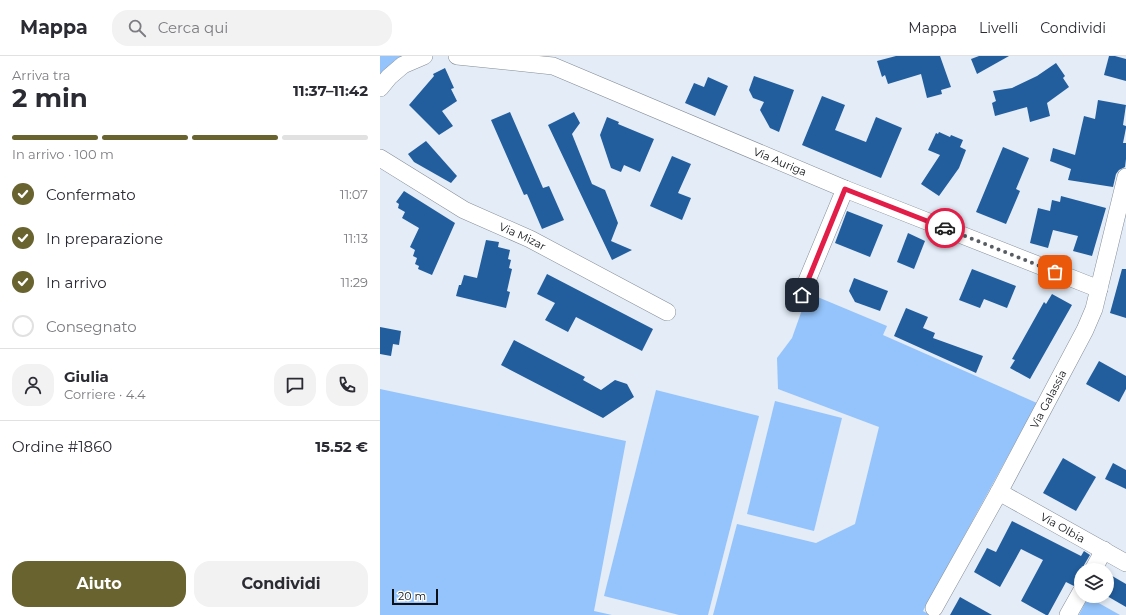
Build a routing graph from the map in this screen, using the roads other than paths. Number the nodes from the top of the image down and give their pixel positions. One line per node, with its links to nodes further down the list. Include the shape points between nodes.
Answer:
1 (424, 56): 3 (street, via 403,65)
2 (457, 56): 6 (street, Via Auriga, via 553,66)
3 (380, 88)
4 (380, 158): 9 (street, Via Mizar, via 464,210 530,239)
5 (1126, 177): 7 (street, Via Galassia)
6 (845, 189): 7 (street, Via Auriga); 8 (street)
7 (1099, 289): 10 (street, Via Galassia, via 1085,330)
8 (802, 295)
9 (667, 312)
10 (999, 492): 11 (street, Via Olbia); 15 (street, Via Galassia)
11 (1104, 550): 12 (street); 13 (street, Via Olbia)
12 (1097, 563)
13 (1126, 563)
14 (1075, 603): 16 (street)
15 (934, 608)
16 (1068, 615)

